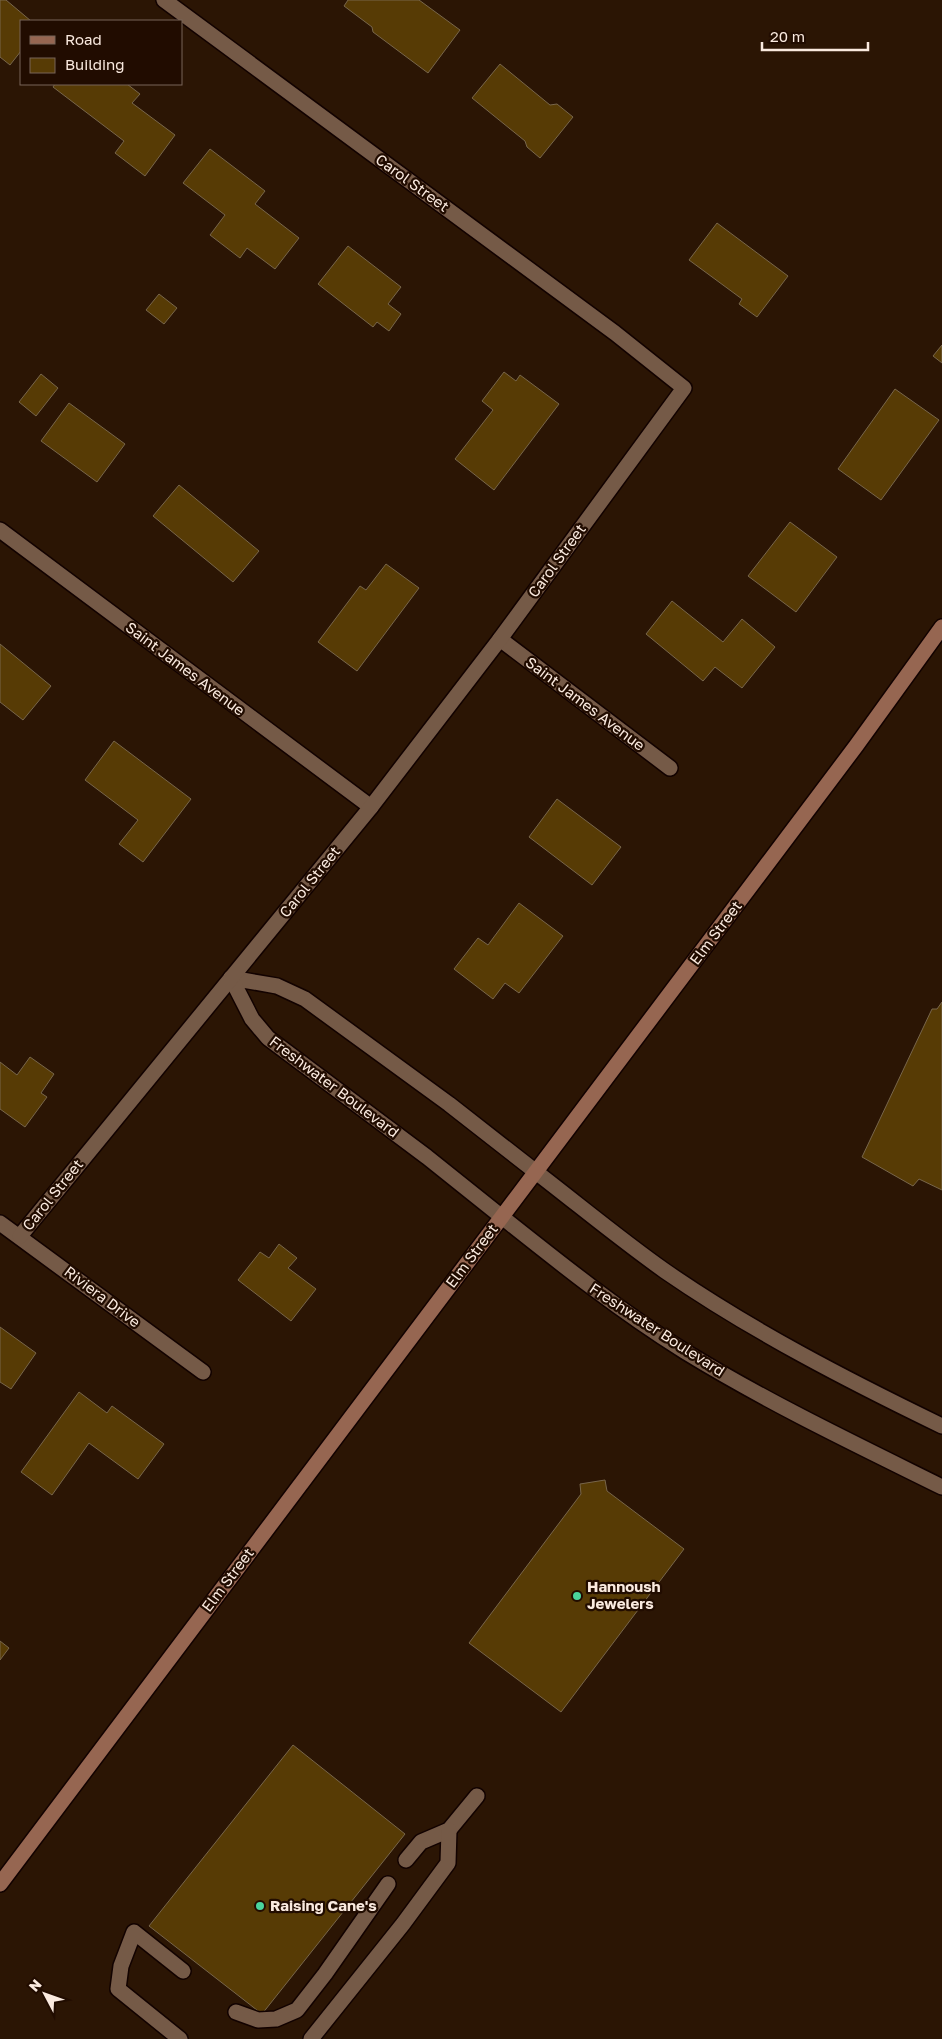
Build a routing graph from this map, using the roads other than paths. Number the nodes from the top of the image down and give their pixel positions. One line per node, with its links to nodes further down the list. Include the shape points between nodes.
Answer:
1 (164, 0): 4 (street, Carol Street, via 614,332 684,388)
2 (0, 530): 6 (street, Saint James Avenue)
3 (942, 628): 8 (main road, Elm Street)
4 (500, 639): 5 (street, Saint James Avenue); 6 (street, Carol Street)
5 (670, 768)
6 (371, 807): 7 (street, Carol Street)
7 (231, 978): 8 (street, via 277,986 305,999); 9 (street, Freshwater Boulevard, via 252,1019 268,1038); 11 (street, Carol Street)
8 (536, 1172): 9 (main road, Elm Street); 13 (street, via 643,1255 732,1314 865,1389)
9 (502, 1216): 14 (street, Freshwater Boulevard, via 574,1275 684,1351 803,1418); 18 (main road, Elm Street)
10 (0, 1223): 11 (street, Riviera Drive)
11 (20, 1236): 12 (street, Riviera Drive)
12 (203, 1372)
13 (942, 1426)
14 (942, 1487)
15 (477, 1796): 16 (street)
16 (449, 1830): 17 (street, via 421,1842); 23 (street, via 448,1863)
17 (406, 1860)
18 (0, 1884)
19 (388, 1884): 21 (street, via 297,2010 276,2019 258,2020)
20 (183, 1971): 22 (street, via 134,1932 118,1989)
21 (236, 2012)
22 (180, 2039)
23 (311, 2039)

